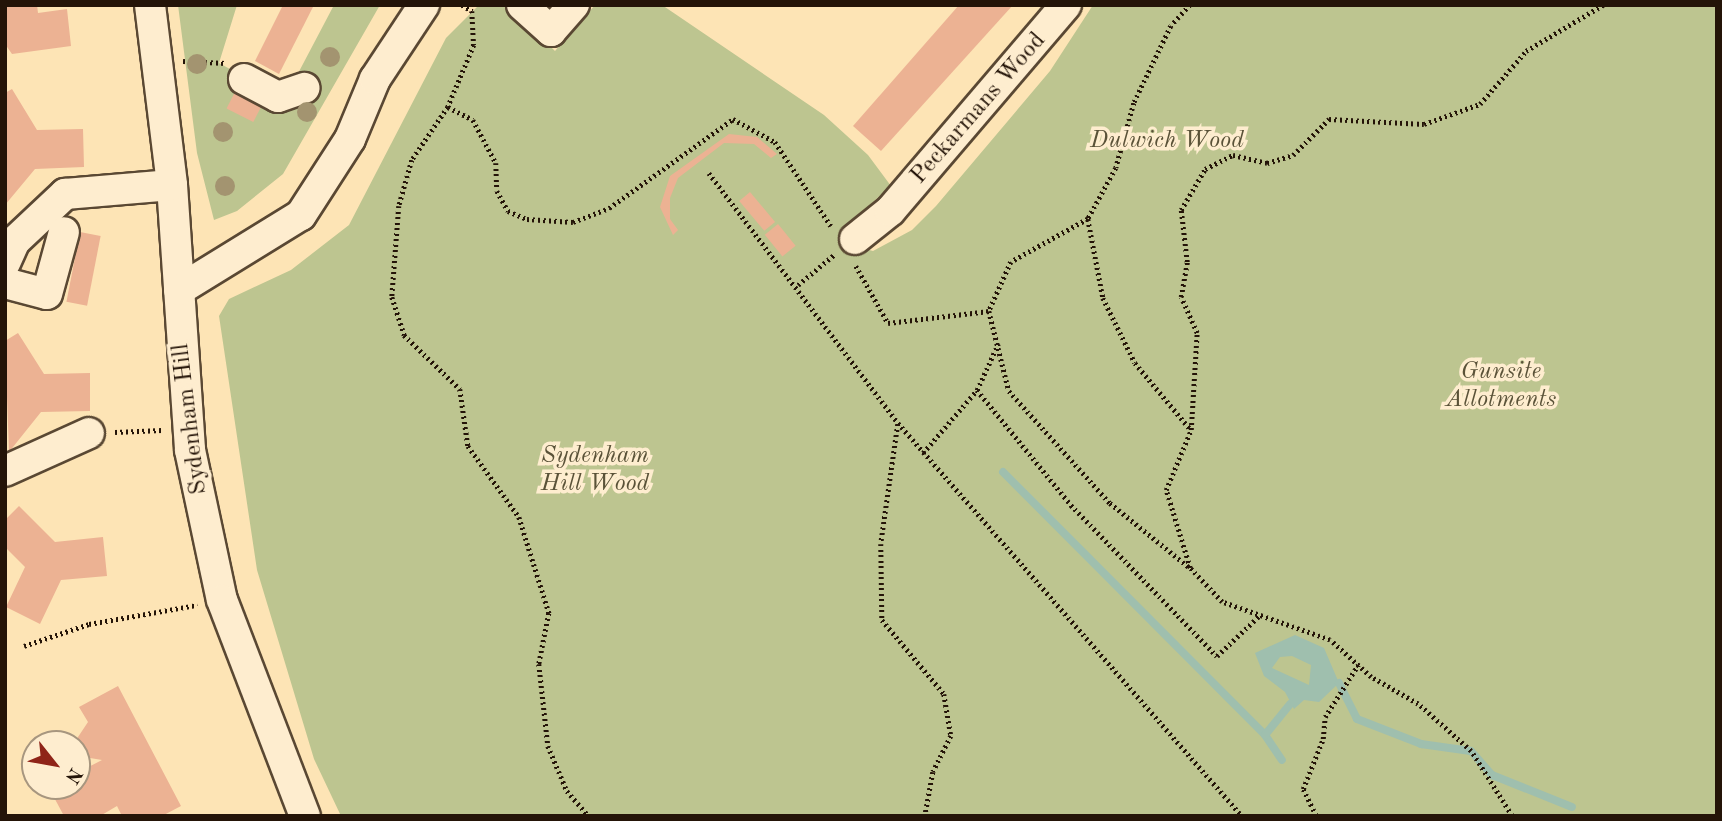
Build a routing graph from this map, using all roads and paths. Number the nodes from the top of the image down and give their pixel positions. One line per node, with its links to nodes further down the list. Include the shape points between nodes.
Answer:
1 (150, 5): 9 (street, Sydenham Hill)
2 (424, 5): 21 (street, via 301,215)
3 (462, 5): 12 (path, via 472,11 474,45)
4 (522, 5): 5 (street, via 551,31)
5 (574, 5)
6 (1066, 5): 17 (street, Peckarmans Wood, via 890,211)
7 (1189, 5): 15 (path, via 1171,26 1135,103 1116,168)
8 (1603, 5): 27 (path, via 1526,51 1480,104 1468,109 1424,124 1329,119 1293,155 1267,163 1233,155 1205,169 1181,210 1187,262 1181,297 1197,333)
9 (154, 41): 10 (path, via 175,39 178,62 212,58); 14 (street, Sydenham Hill)
10 (239, 73): 11 (street, via 278,97)
11 (304, 88)
12 (448, 107): 17 (path, via 472,120 496,163 497,191 508,211 527,219 573,222 609,208 733,119 775,142); 37 (path, via 412,160 399,206 392,297 404,335 460,389 468,446 519,517 549,613 538,664 548,746 567,791)
13 (709, 173): 20 (path)
14 (172, 185): 18 (street, via 65,194); 21 (street, Sydenham Hill)
15 (1088, 219): 22 (path, via 1011,262); 27 (path, via 1103,298 1135,363)
16 (64, 232): 19 (street, via 47,294)
17 (847, 244): 20 (path); 22 (path, via 888,323)
18 (7, 253)
19 (5, 283)
20 (798, 285): 25 (path)
21 (179, 290): 26 (street, Sydenham Hill)
22 (989, 311): 23 (path)
23 (998, 344): 24 (path); 31 (path, via 1009,391 1110,503)
24 (977, 390): 29 (path); 33 (path, via 1071,505 1217,656)
25 (898, 423): 29 (path); 38 (path, via 881,544 882,620 944,694 951,736 933,772)
26 (187, 428): 28 (path); 32 (street, Sydenham Hill)
27 (1192, 430): 31 (path, via 1166,490)
28 (89, 433): 30 (street)
29 (923, 453): 39 (path)
30 (5, 471)
31 (1190, 568): 33 (path, via 1222,602)
32 (222, 600): 34 (path, via 89,624); 36 (street, Sydenham Hill)
33 (1260, 615): 35 (path, via 1330,640)
34 (24, 646)
35 (1358, 665): 40 (path, via 1337,698 1303,789); 41 (path, via 1418,704 1471,751)
36 (305, 816)
37 (589, 816)
38 (925, 816)
39 (1242, 816)
40 (1317, 816)
41 (1512, 816)

